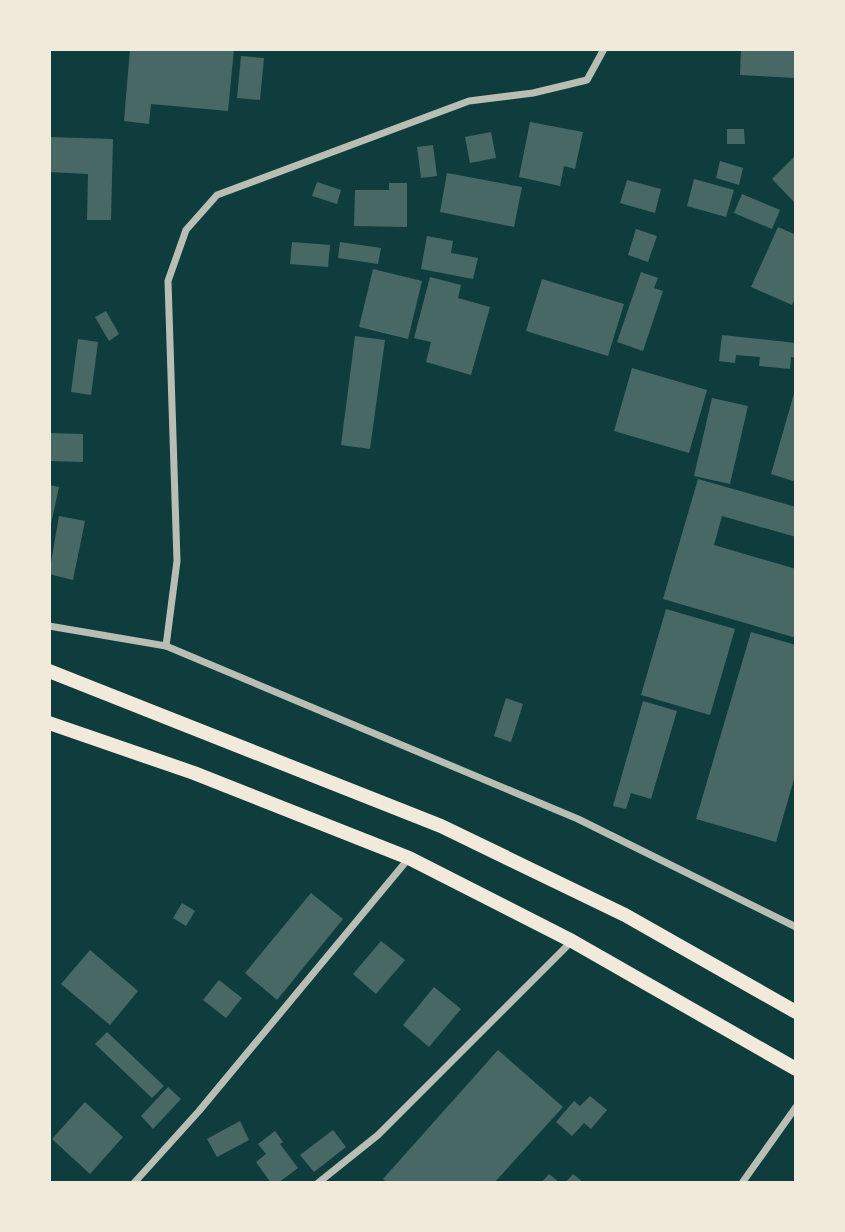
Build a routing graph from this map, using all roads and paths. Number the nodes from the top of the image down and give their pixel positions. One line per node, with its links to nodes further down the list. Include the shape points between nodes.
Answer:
1 (604, 49): 3 (street, via 587,80 470,101 217,195 186,230 168,281 177,561)
2 (49, 626): 3 (street)
3 (166, 646): 7 (street, via 578,819)
4 (49, 671): 9 (main road, via 441,826 625,915)
5 (49, 723): 6 (main road, via 194,773)
6 (409, 858): 8 (main road); 12 (street)
7 (796, 927)
8 (572, 941): 10 (main road); 13 (street, via 378,1135)
9 (796, 1012)
10 (796, 1069)
11 (796, 1107): 14 (street)
12 (134, 1183)
13 (318, 1183)
14 (742, 1183)

